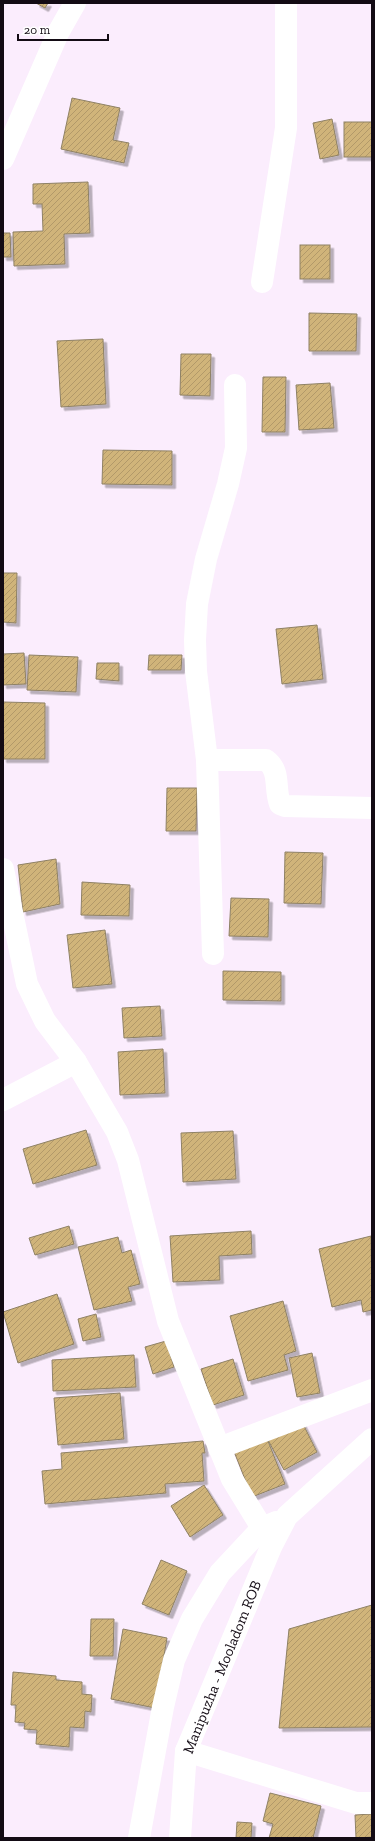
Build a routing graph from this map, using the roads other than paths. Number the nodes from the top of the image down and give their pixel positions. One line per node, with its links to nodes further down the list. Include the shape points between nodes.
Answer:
1 (75, 3): 3 (street, via 58,33)
2 (286, 3): 4 (street, via 286,128)
3 (3, 159)
4 (262, 282)
5 (235, 385): 6 (street, via 236,448 206,559 197,604 196,671)
6 (207, 760): 7 (street, via 266,760 275,770 278,798 280,804 285,806); 9 (street)
7 (372, 808)
8 (3, 869): 10 (street, via 27,984 46,1020)
9 (213, 954)
10 (76, 1062): 11 (street); 14 (street, via 117,1132 128,1160 168,1321)
11 (3, 1100)
12 (372, 1390): 14 (street)
13 (372, 1440): 15 (street)
14 (219, 1448): 15 (street, via 232,1479)
15 (266, 1537): 16 (street, Manipuzha - Mooladom ROB); 18 (street, via 220,1573 192,1619 174,1660)
16 (186, 1751): 17 (street, via 356,1803); 19 (street, Manipuzha - Mooladom ROB)
17 (372, 1803)
18 (139, 1838)
19 (180, 1838)

